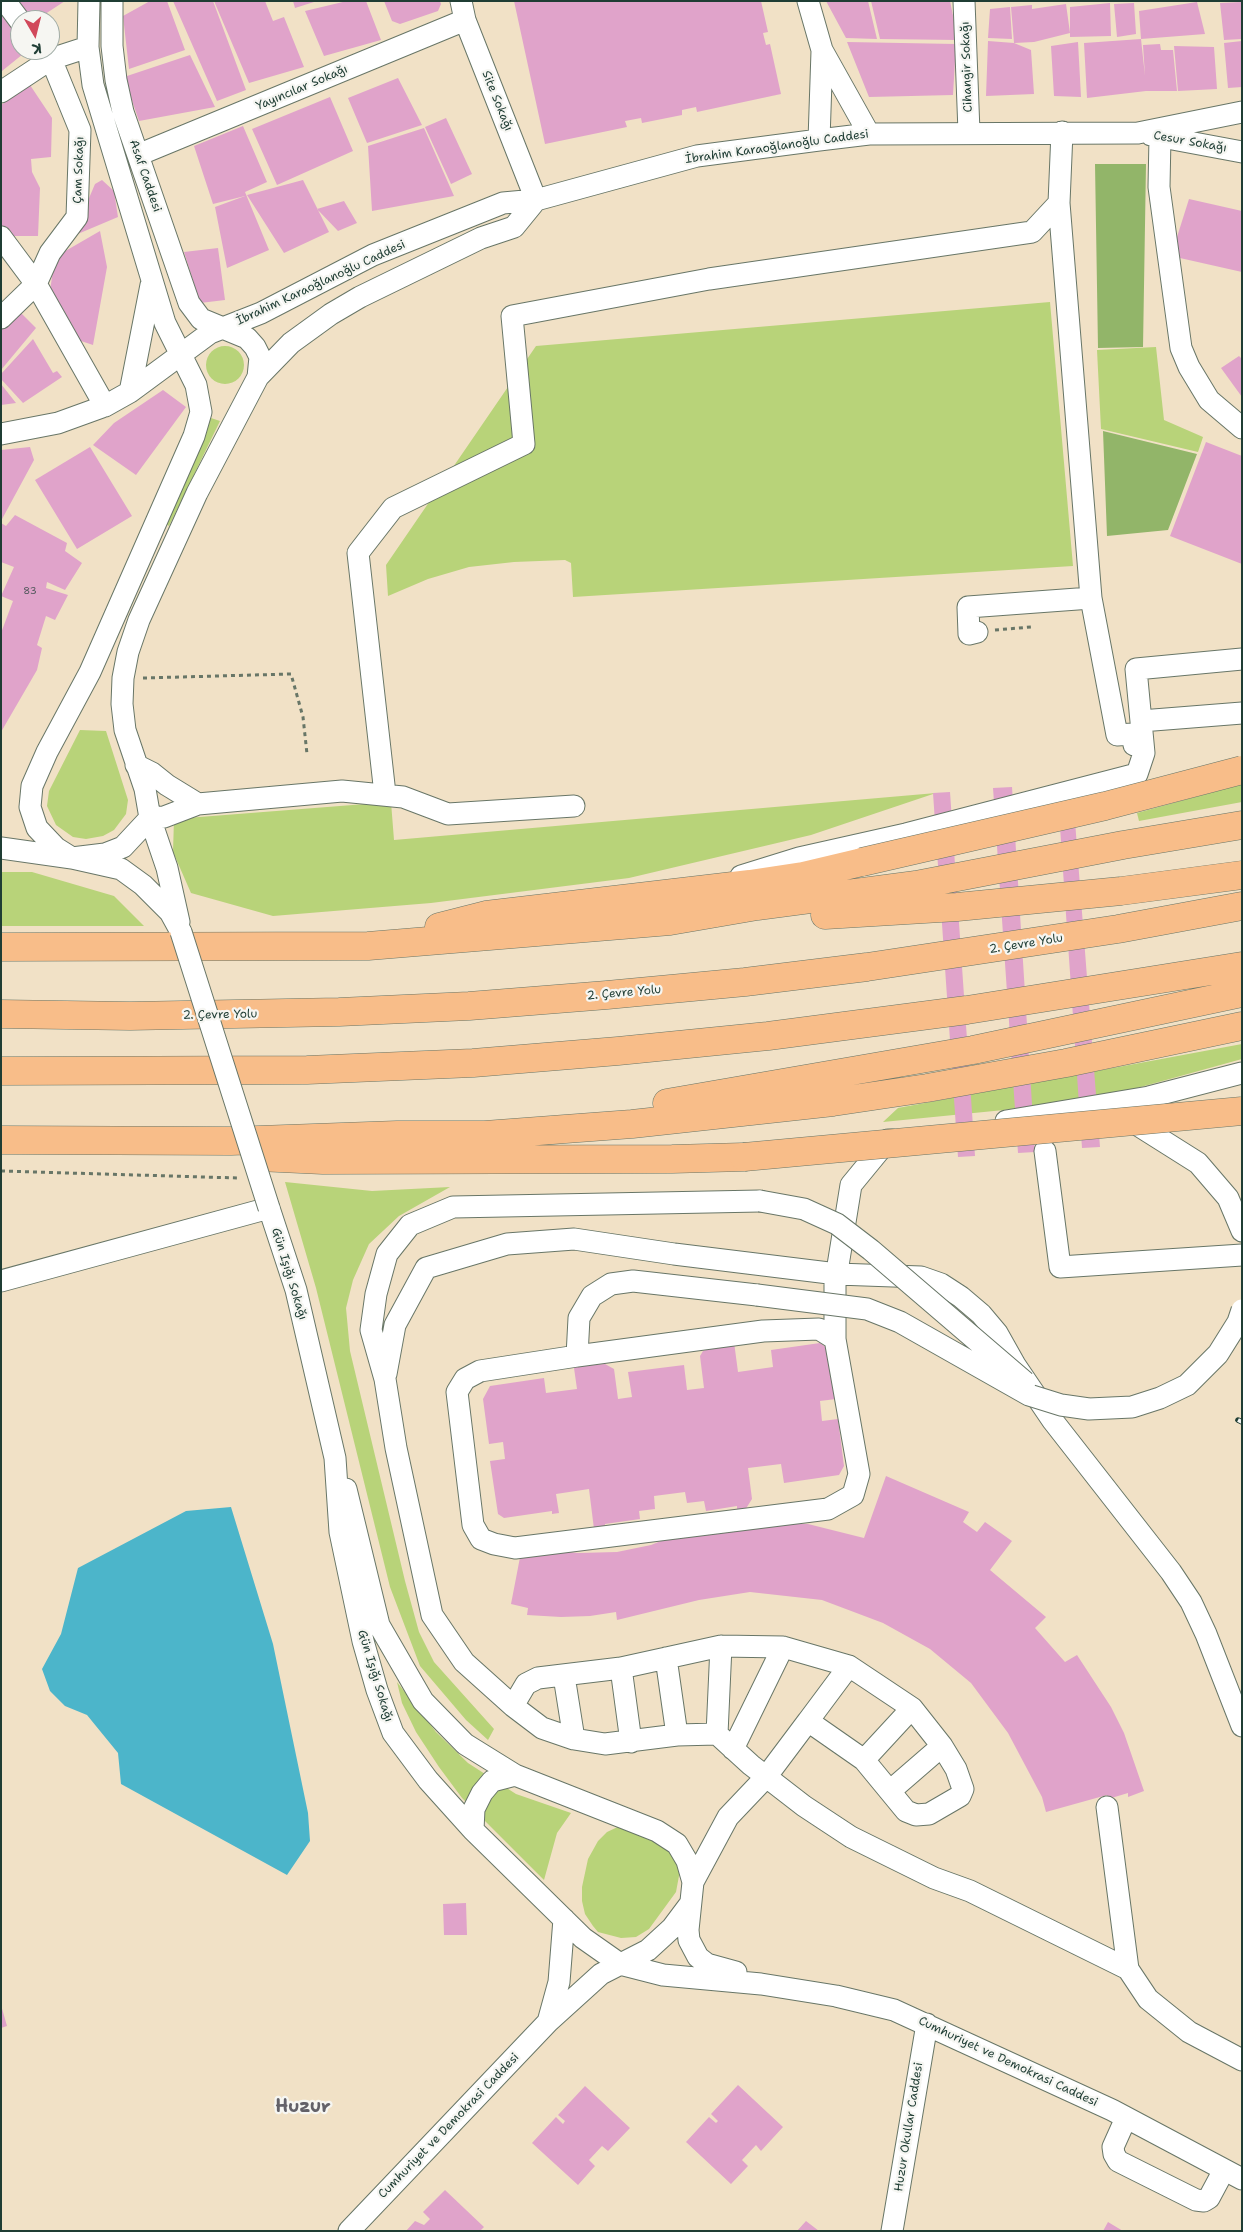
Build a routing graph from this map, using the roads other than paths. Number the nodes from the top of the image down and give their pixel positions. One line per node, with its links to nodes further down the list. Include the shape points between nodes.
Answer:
1 (89, 1): 6 (street, Asaf Caddesi)
2 (112, 1): 20 (street, Asaf Caddesi, via 116,80)
3 (808, 1): 7 (street)
4 (964, 1): 13 (street, Cihangir Sokağı)
5 (463, 10): 20 (street, Yayıncılar Sokağı); 21 (street, Site Sokağı)
6 (88, 47): 8 (street); 24 (street, Asaf Caddesi, via 93,85)
7 (822, 50): 16 (street); 18 (street)
8 (60, 52)
9 (41, 60): 11 (street)
10 (49, 60): 25 (street, Çam Sokağı, via 80,130 77,217 50,253)
11 (1, 92)
12 (1242, 112): 15 (street, İbrahim Karaoğlanoğlu Caddesi)
13 (969, 132): 14 (street, İbrahim Karaoğlanoğlu Caddesi); 16 (street, İbrahim Karaoğlanoğlu Caddesi)
14 (1062, 132): 15 (street, İbrahim Karaoğlanoğlu Caddesi); 22 (street)
15 (1138, 133): 17 (street, Cesur Sokağı)
16 (869, 134): 18 (street, İbrahim Karaoğlanoğlu Caddesi)
17 (1160, 137): 19 (street, Cesur Sokağı); 32 (street, via 1159,186 1181,348 1209,400)
18 (819, 140): 21 (street, İbrahim Karaoğlanoğlu Caddesi, via 697,156)
19 (1242, 152)
20 (138, 156): 27 (street, Asaf Caddesi, via 189,303 201,319)
21 (536, 200): 27 (street, İbrahim Karaoğlanoğlu Caddesi, via 503,203 373,255); 29 (street, via 514,227 472,242 331,314 291,343)
22 (1059, 203): 34 (street); 42 (street, via 1032,232 709,279 512,316 524,444 393,508 358,553)
23 (1, 237): 25 (street)
24 (151, 280): 28 (street, Asaf Caddesi); 30 (street)
25 (36, 284): 26 (street); 31 (street)
26 (1, 318)
27 (223, 329): 28 (street, İbrahim Karaoğlanoğlu Caddesi, via 198,340); 29 (street, Asaf Caddesi, via 247,338 255,346 260,357)
28 (180, 356): 30 (street, İbrahim Karaoğlanoğlu Caddesi); 48 (street, Asaf Caddesi, via 196,385 200,406 194,436 90,672 32,786 30,807 37,828 56,848)
29 (258, 377): 40 (street, via 197,493 139,620 128,652 122,704 125,730)
30 (130, 392): 31 (street, İbrahim Karaoğlanoğlu Caddesi)
31 (105, 406): 33 (street, İbrahim Karaoğlanoğlu Caddesi, via 58,424)
32 (1242, 428)
33 (1, 434)
34 (1091, 598): 35 (street, via 968,607 969,634); 39 (street, via 1117,735 1133,734)
35 (977, 632)
36 (1242, 660): 38 (street, via 1136,669)
37 (1242, 714): 38 (street)
38 (1141, 721): 50 (street, via 1144,752 1137,774 906,834 799,858)
39 (1134, 745)
40 (136, 765): 43 (street); 45 (street)
41 (1242, 770): 50 (highway, bridge, via 1105,806 802,876)
42 (385, 794): 43 (street, via 342,791); 44 (street, via 403,797 448,814)
43 (198, 804): 45 (street, via 164,817)
44 (574, 806)
45 (150, 818): 48 (street, via 123,847 105,854); 53 (street, via 167,868)
46 (1242, 825): 52 (highway, via 916,885)
47 (1, 848): 48 (street)
48 (72, 858): 53 (street, via 121,869 170,912)
49 (1242, 875): 52 (highway, via 957,907 731,923)
50 (708, 889): 54 (highway, via 486,915)
51 (1242, 906): 58 (highway, 2. Çevre Yolu, via 867,967 597,995 339,1012 130,1016)
52 (670, 921): 54 (highway)
53 (181, 932): 68 (street, Gün Işığı Sokağı, bridge)
54 (368, 946): 55 (highway)
55 (1, 947)
56 (1242, 966): 60 (highway, via 958,1012 618,1051 473,1063 307,1070)
57 (1242, 993): 64 (highway, via 973,1050 729,1094)
58 (1, 1014)
59 (1242, 1026): 64 (highway, via 993,1077 833,1102 484,1135)
60 (1, 1071)
61 (1242, 1073): 71 (street, via 1149,1097 888,1140 851,1185)
62 (1242, 1111): 63 (highway, bridge)
63 (1133, 1122): 66 (highway, bridge, via 744,1157 672,1159 276,1158 206,1151); 69 (street, via 1198,1163 1228,1198)
64 (397, 1135): 66 (highway)
65 (1, 1140): 66 (highway)
66 (168, 1141)
67 (1045, 1151): 70 (street, via 1060,1267)
68 (269, 1208): 72 (street); 78 (street, Gün Işığı Sokağı, via 296,1290)
69 (1242, 1231)
70 (1242, 1255)
71 (837, 1274): 74 (street); 76 (street, via 574,1239 508,1244 458,1256 426,1268 395,1325); 88 (street, via 921,1277 941,1284 981,1314 1059,1429 1191,1602)
72 (1, 1281)
73 (1242, 1310): 77 (street, bridge, via 1218,1354 1187,1385 1132,1407 1089,1409)
74 (835, 1339): 75 (street, via 819,1328 763,1331); 75 (street, via 859,1474 852,1495 828,1509 515,1548 481,1539 473,1525 457,1392 459,1386 480,1371)
75 (577, 1356): 77 (street, bridge, via 579,1318 592,1296 611,1284 633,1282 867,1309 900,1322 1029,1395)
76 (385, 1379): 77 (street, bridge, via 371,1330 376,1294 387,1254 410,1225 453,1207 760,1201 804,1209 837,1224 1018,1377); 85 (street, via 396,1448 432,1616 464,1662)
77 (1061, 1405)
78 (335, 1458): 96 (street, Gün Işığı Sokağı, via 349,1495 379,1624 423,1701 465,1744); 100 (street, Gün Işığı Sokağı, via 340,1532 363,1641 393,1733 428,1780)
79 (721, 1646): 80 (street); 81 (street); 89 (street)
80 (783, 1647): 82 (street); 94 (street)
81 (666, 1658): 83 (street); 90 (street)
82 (849, 1666): 86 (street); 87 (street)
83 (621, 1668): 84 (street); 92 (street)
84 (564, 1676): 85 (street, via 538,1678 526,1684); 91 (street)
85 (512, 1706): 91 (street, via 542,1728)
86 (912, 1708): 93 (street); 95 (street)
87 (808, 1721): 95 (street); 97 (street)
88 (1242, 1726)
89 (717, 1734): 90 (street); 94 (street)
90 (677, 1735): 92 (street)
91 (574, 1739): 92 (street, via 605,1744)
92 (631, 1742)
93 (942, 1746): 98 (street); 98 (street, via 964,1789 960,1796 929,1814 916,1815 906,1812)
94 (733, 1749): 97 (street)
95 (864, 1760): 98 (street)
96 (515, 1775): 100 (street, via 492,1781 482,1793 474,1810); 101 (street, Cumhuriyet ve Demokrasi Caddesi, via 666,1836 677,1844 687,1861)
97 (766, 1777): 101 (street, via 728,1817); 105 (street, via 851,1837)
98 (890, 1790)
99 (1107, 1807): 105 (street)
100 (473, 1830): 103 (street, Gün Işığı Sokağı)
101 (693, 1882): 102 (street, Cumhuriyet ve Demokrasi Caddesi)
102 (690, 1904): 104 (street, via 672,1928 648,1950); 106 (street, Cumhuriyet ve Demokrasi Caddesi, via 689,1940 698,1957 707,1964 740,1973)
103 (564, 1919): 104 (street, Gün Işığı Sokağı, via 583,1938); 107 (street, Cumhuriyet ve Demokrasi Caddesi, via 560,1982)
104 (620, 1964): 106 (street, Cumhuriyet ve Demokrasi Caddesi, via 663,1975); 107 (street, Cumhuriyet ve Demokrasi Caddesi, via 602,1974)
105 (1128, 1969): 109 (street, via 1148,1999 1189,2032)
106 (761, 1984): 108 (street, Cumhuriyet ve Demokrasi Caddesi, via 894,2010)
107 (548, 2022): 112 (street, Cumhuriyet ve Demokrasi Caddesi)
108 (927, 2024): 110 (street, Cumhuriyet ve Demokrasi Caddesi); 113 (street, Huzur Okullar Caddesi)
109 (1242, 2060)
110 (1126, 2118): 111 (street, Cumhuriyet ve Demokrasi Caddesi); 111 (street, via 1112,2148 1118,2162 1204,2201)
111 (1233, 2174)
112 (349, 2231)
113 (892, 2231)

